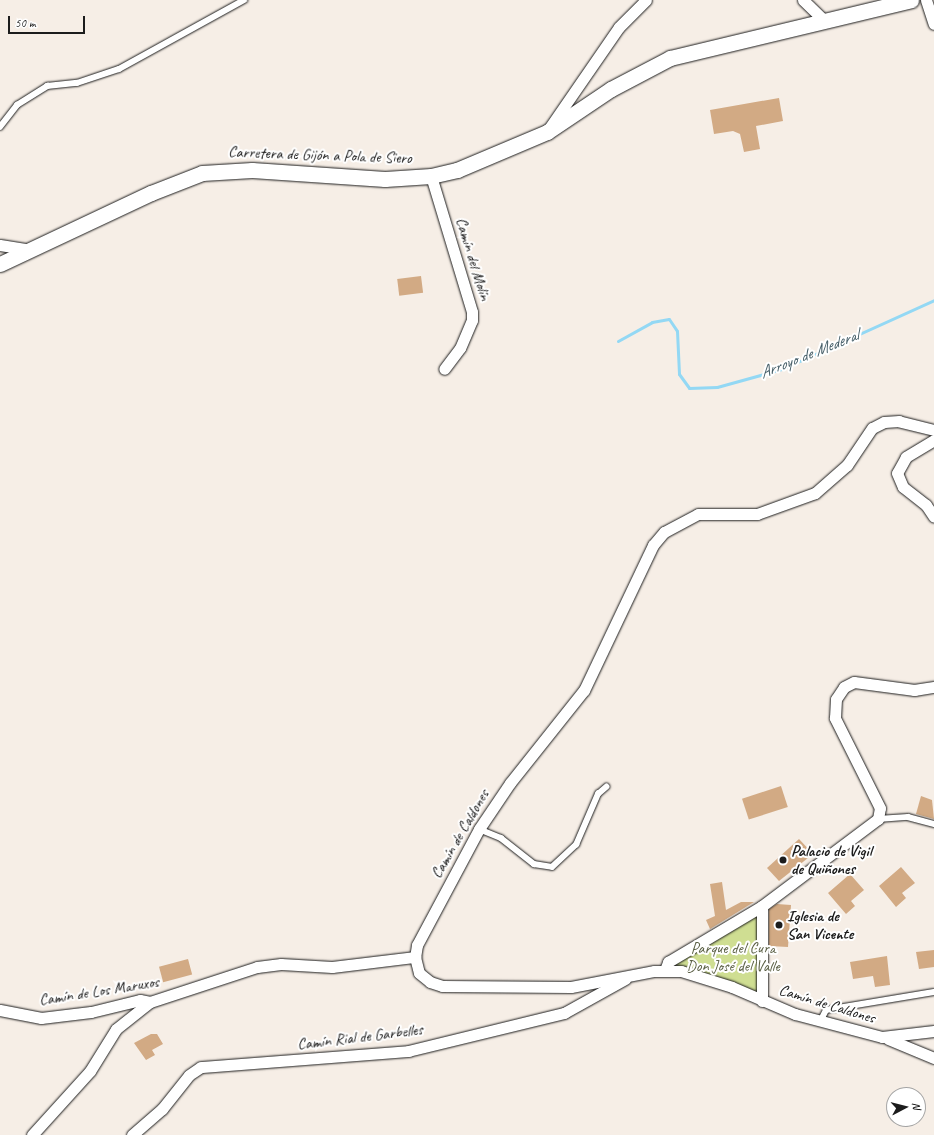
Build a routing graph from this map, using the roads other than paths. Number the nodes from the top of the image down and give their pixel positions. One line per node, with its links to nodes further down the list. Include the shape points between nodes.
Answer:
1 (244, 0): 8 (lane, via 119,69 77,83 47,86 18,105)
2 (646, 0): 9 (street, via 619,27)
3 (803, 0): 6 (street)
4 (911, 0): 6 (street, Carretera de Gijón a Pola de Siero)
5 (926, 0): 7 (street)
6 (823, 20): 9 (street, Carretera de Gijón a Pola de Siero, via 716,45 647,67)
7 (934, 24)
8 (0, 127)
9 (547, 132): 10 (street, Carretera de Gijón a Pola de Siero, via 457,170)
10 (431, 176): 12 (street, Carretera de Gijón a Pola de Siero, via 385,179 252,170 202,173 162,188); 14 (street, Camín del Molín, via 472,312 472,320 460,348)
11 (0, 245): 12 (street)
12 (30, 250): 13 (street, Carretera de Gijón a Pola de Siero)
13 (0, 264)
14 (444, 369)
15 (934, 430): 22 (street, Camín de Caldones, via 899,421 884,422 872,428 847,465 815,493 757,514 698,514 664,532 653,545 584,690 510,783)
16 (934, 440): 17 (street, via 906,457 897,473 903,487 926,505)
17 (934, 517)
18 (934, 687): 20 (street, via 914,690 854,682 844,687 836,699 835,718 840,732 856,754 880,808)
19 (606, 787): 22 (lane, via 598,794 576,845 552,867 534,864 501,838)
20 (878, 818): 21 (lane, via 908,818); 23 (street)
21 (934, 824)
22 (479, 828): 24 (street, Camín de Caldones, via 417,944)
23 (762, 906): 25 (street, via 668,962); 28 (street)
24 (415, 957): 26 (street, Camín de Caldones, via 419,973 430,982 442,986 571,987); 29 (street, Camín de Los Maruxos, via 332,966 281,964 257,967)
25 (665, 970): 26 (street, Camín de Caldones); 28 (street, Camín de Caldones, via 681,971 732,987)
26 (631, 976): 36 (street, Camín Rial de Garbelles, via 564,1013 408,1051 201,1067 189,1075 162,1109)
27 (934, 992): 31 (lane, via 826,1010)
28 (762, 1001): 31 (street, Camín de Caldones)
29 (150, 1002): 30 (street, Camín de Los Maruxos, via 140,1000 91,1012 41,1018); 35 (street, via 116,1029 90,1071)
30 (0, 1010)
31 (821, 1020): 33 (street, Camín de Caldones)
32 (934, 1031): 33 (street, Camín de Caldones)
33 (882, 1037): 34 (street)
34 (934, 1058)
35 (32, 1135)
36 (132, 1135)

